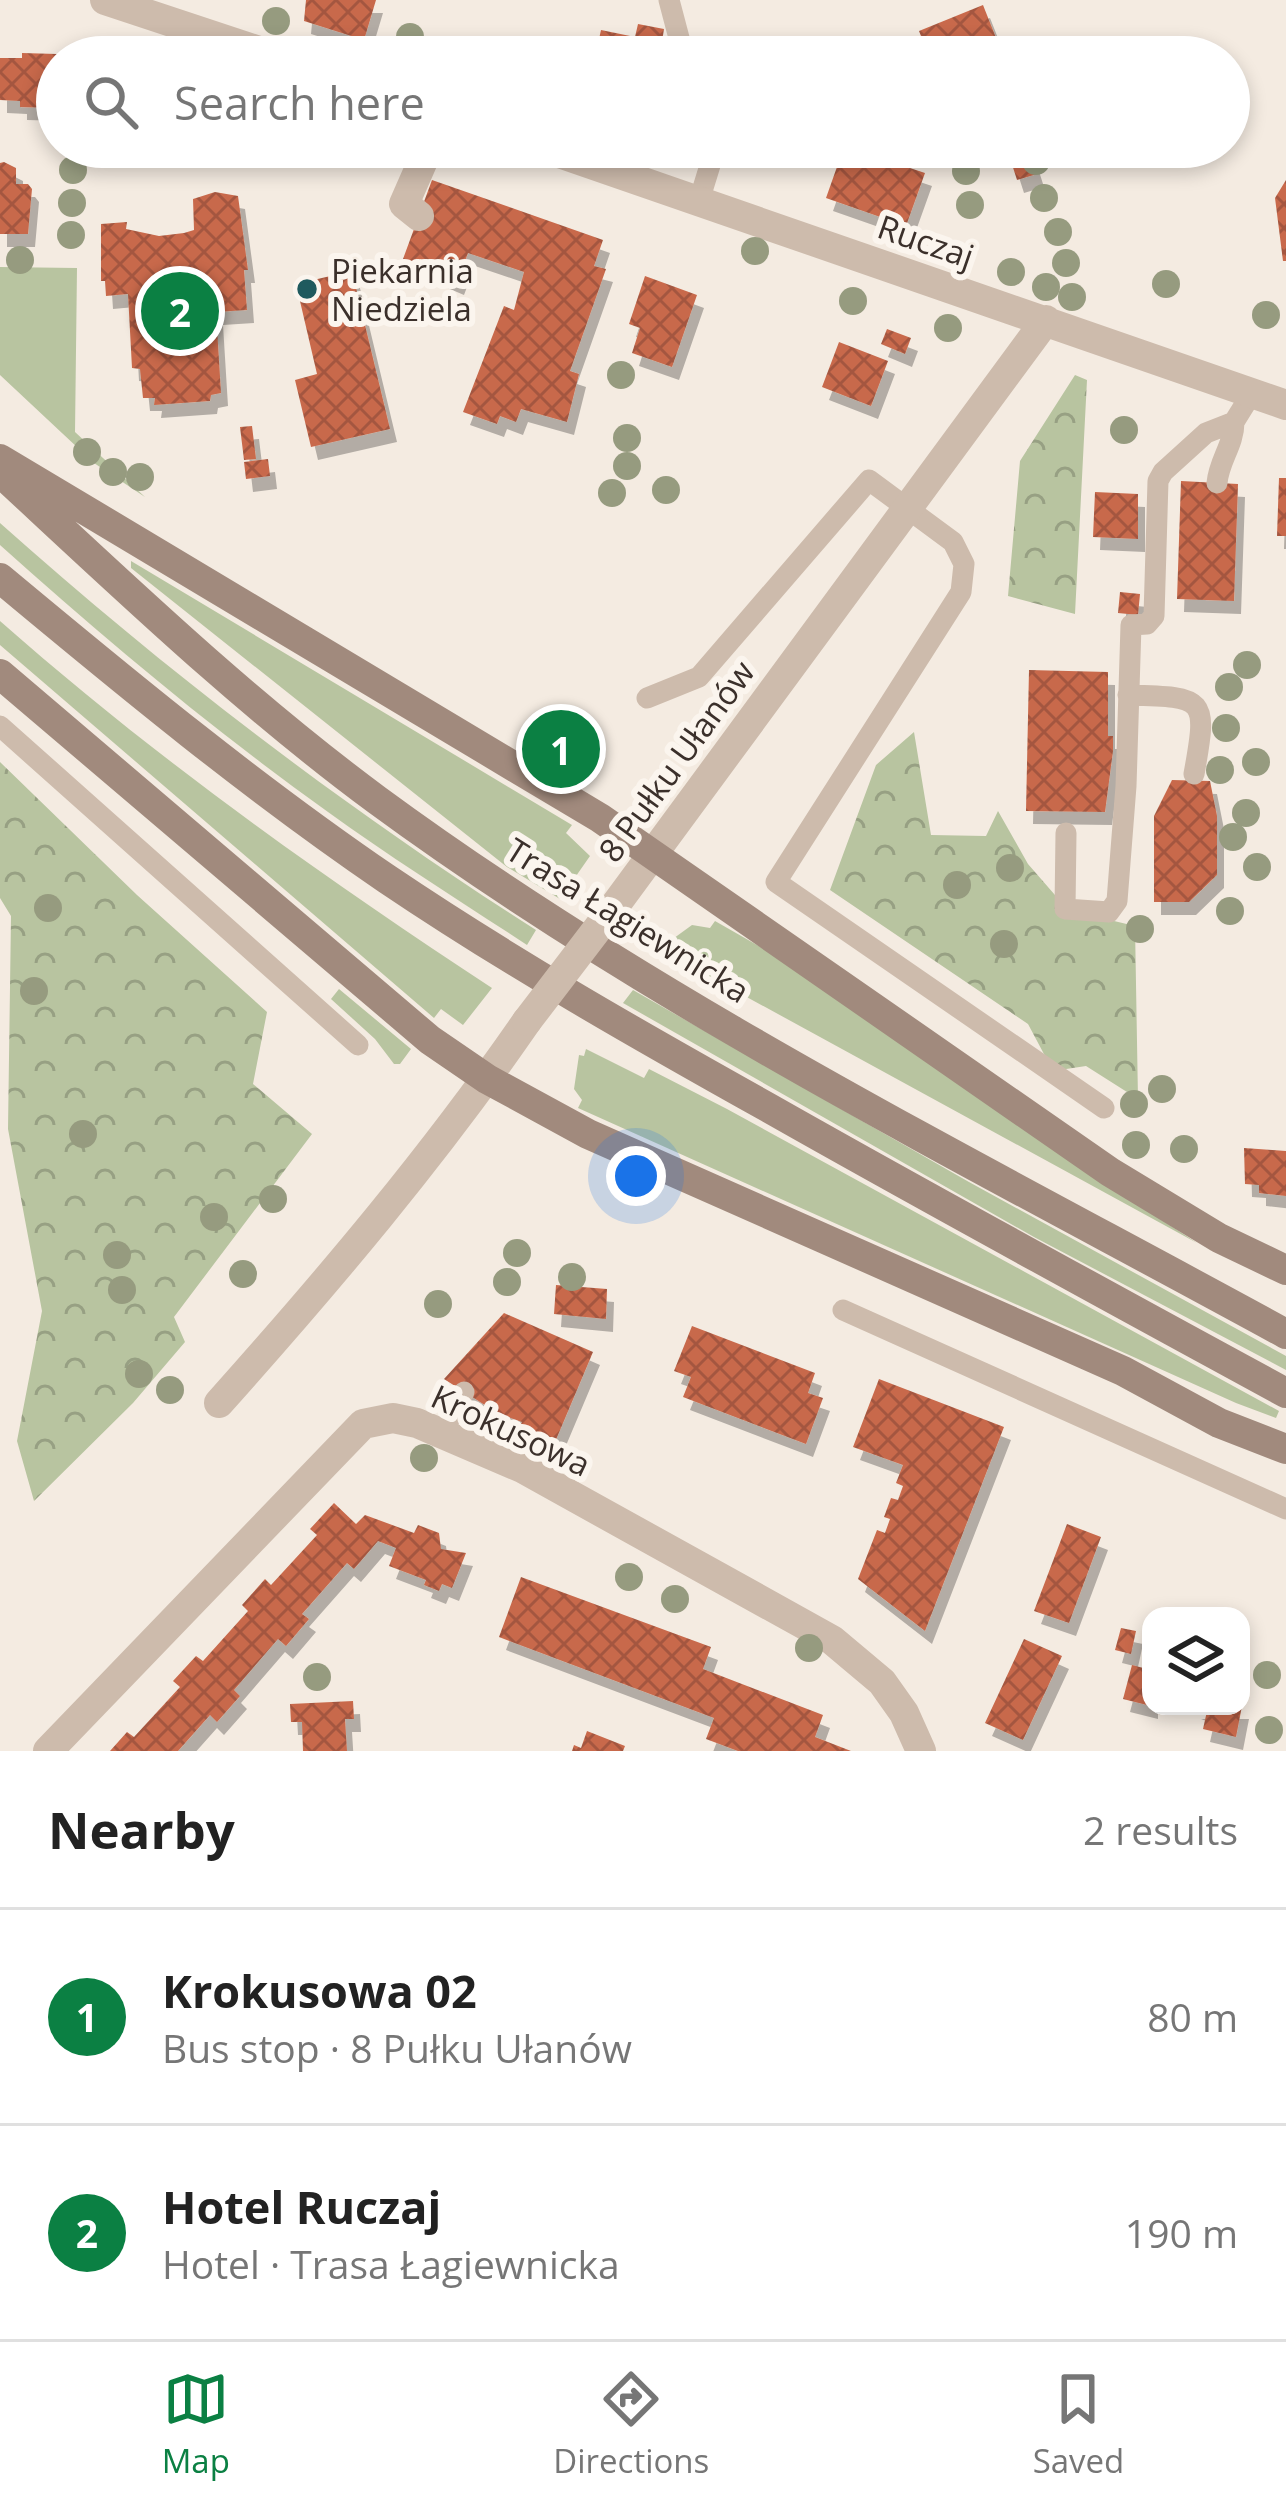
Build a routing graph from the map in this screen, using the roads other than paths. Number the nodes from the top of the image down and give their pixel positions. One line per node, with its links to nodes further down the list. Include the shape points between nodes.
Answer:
1 (105, 0): 3 (street)
2 (669, 0): 4 (lane)
3 (214, 36)
4 (678, 36)
5 (420, 168): 9 (street, via 404,204)
6 (602, 168): 8 (street, Ruczaj)
7 (709, 168): 8 (lane)
8 (699, 202): 10 (street, Ruczaj)
9 (419, 216)
10 (1046, 320): 11 (street, Ruczaj); 17 (street, 8 Pułku Ułanów)
11 (1252, 393): 12 (street, Ruczaj); 13 (lane)
12 (1286, 405)
13 (1234, 422): 16 (lane); 20 (lane, via 1206,433 1158,481 1154,616 1148,625 1131,625)
14 (0, 458): 25 (main road)
15 (0, 472): 31 (main road, Trasa Łagiewnicka, via 232,682 449,851 780,1055)
16 (1217, 483)
17 (910, 508): 21 (lane, via 869,480 699,677); 25 (street, 8 Pułku Ułanów); 28 (lane, via 961,552 961,592 776,882)
18 (0, 578): 33 (main road, via 270,796 467,931 875,1169)
19 (0, 674): 27 (main road, via 413,1026)
20 (1128, 695): 23 (lane, via 1196,704 1202,730); 24 (lane, via 1118,901 1109,912 1065,909)
21 (647, 698)
22 (0, 726): 26 (lane)
23 (1194, 774)
24 (1066, 833)
25 (653, 853): 27 (street, 8 Pułku Ułanów, bridge); 29 (main road, via 1110,1172)
26 (358, 1045)
27 (487, 1079): 34 (street, 8 Pułku Ułanów, via 337,1271); 36 (main road, via 639,1159)
28 (1104, 1108)
29 (1286, 1270)
30 (843, 1310): 37 (lane)
31 (1286, 1334)
32 (464, 1391): 35 (lane)
33 (1286, 1393)
34 (219, 1403)
35 (442, 1433): 38 (street, Krokusowa, via 393,1418 363,1424); 39 (street, Krokusowa, via 522,1468 832,1640 882,1682)
36 (1286, 1449)
37 (1286, 1509)
38 (48, 1751)
39 (920, 1751)

